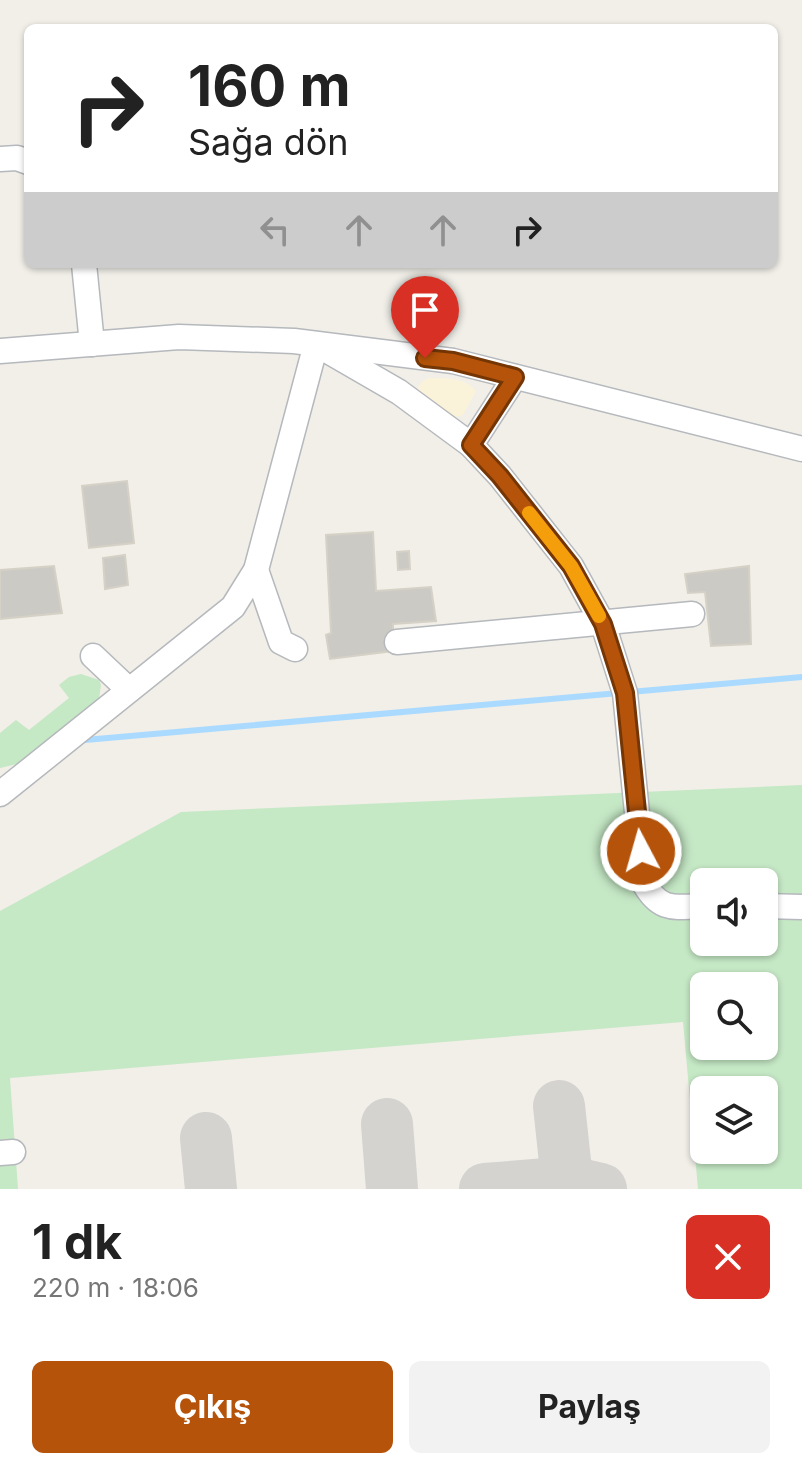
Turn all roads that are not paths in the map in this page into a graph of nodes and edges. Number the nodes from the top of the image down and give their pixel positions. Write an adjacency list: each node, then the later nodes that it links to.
1 (0, 159): 2 (lane)
2 (24, 161)
3 (84, 268): 4 (lane)
4 (92, 344): 5 (lane); 6 (lane)
5 (316, 344): 7 (lane); 8 (lane); 10 (lane)
6 (0, 351)
7 (515, 377): 8 (lane); 9 (lane)
8 (471, 445): 12 (lane)
9 (802, 449)
10 (256, 570): 14 (lane); 16 (lane)
11 (692, 614): 12 (lane)
12 (603, 624): 13 (lane); 18 (lane)
13 (397, 642)
14 (295, 649)
15 (93, 656): 16 (lane)
16 (129, 690): 17 (lane)
17 (0, 794)
18 (690, 906)
19 (778, 906): 20 (lane)
20 (802, 907)

